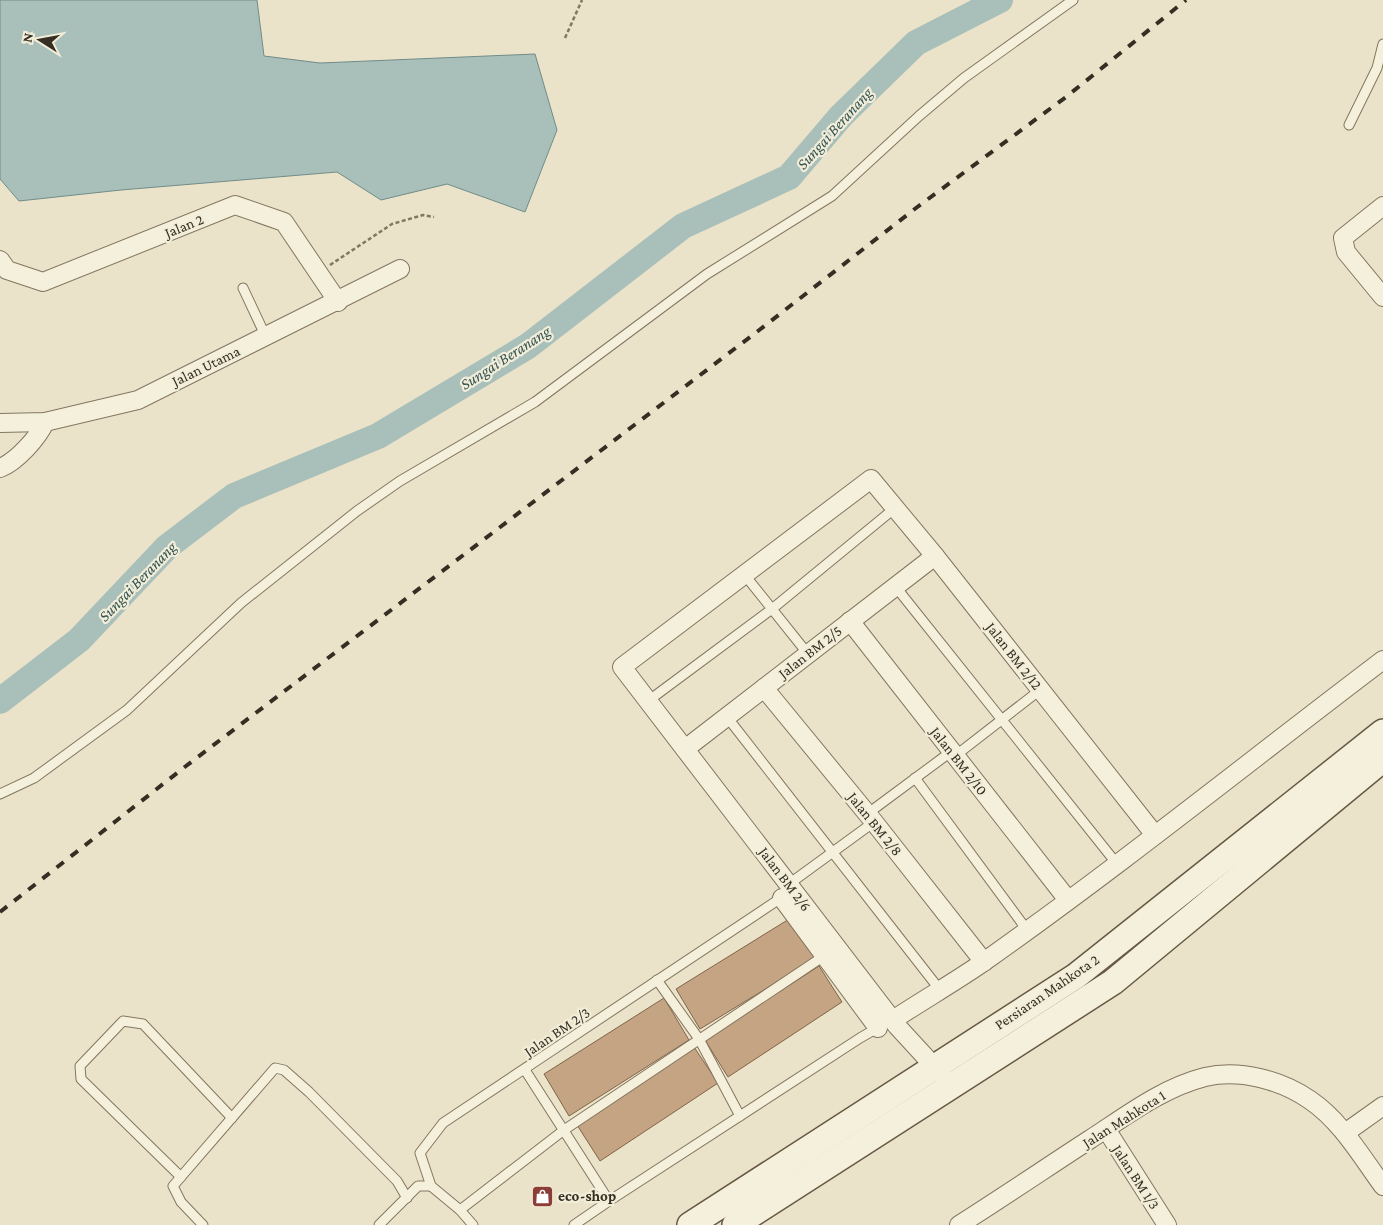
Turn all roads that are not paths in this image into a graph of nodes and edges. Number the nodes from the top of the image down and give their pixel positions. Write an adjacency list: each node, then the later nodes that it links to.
1 (1073, 0): 32 (lane)
2 (1383, 44): 3 (lane)
3 (1348, 125)
4 (1383, 206): 8 (street)
5 (0, 260): 9 (street, Jalan 2)
6 (400, 270): 9 (street, Jalan Utama)
7 (243, 288): 10 (lane)
8 (1383, 297)
9 (338, 302): 10 (street, Jalan Utama)
10 (266, 337): 11 (street, Jalan Utama)
11 (45, 422): 12 (street, Jalan Utama); 13 (street)
12 (0, 423)
13 (0, 468)
14 (895, 508): 15 (street, Jalan BM 2/12); 16 (street, Jalan BM 2/12); 18 (lane)
15 (935, 556): 17 (street, Jalan BM 2/5); 23 (street, Jalan BM 2/12)
16 (744, 574): 18 (lane); 24 (street, Jalan BM 2/6)
17 (895, 586): 19 (street, Jalan BM 2/5); 26 (lane)
18 (772, 609): 20 (lane); 24 (lane)
19 (850, 621): 20 (street, Jalan BM 2/5); 29 (street, Jalan BM 2/10)
20 (808, 654): 22 (street, Jalan BM 2/5)
21 (1383, 660): 34 (street)
22 (764, 688): 25 (street, Jalan BM 2/5); 33 (street, Jalan BM 2/8)
23 (1040, 690): 26 (lane, Jalan BM 2/3); 34 (street, Jalan BM 2/12)
24 (648, 701): 28 (street, Jalan BM 2/6)
25 (728, 717): 28 (street, Jalan BM 2/5); 35 (lane)
26 (1002, 720): 29 (lane, Jalan BM 2/3); 36 (lane)
27 (1383, 732): 46 (main road, Persiaran Mahkota 2)
28 (685, 749): 37 (street, Jalan BM 2/6)
29 (953, 754): 31 (lane, Jalan BM 2/3); 38 (street, Jalan BM 2/10)
30 (1383, 759): 48 (main road, Persiaran Mahkota 2)
31 (915, 778): 33 (lane, Jalan BM 2/3); 39 (lane)
32 (0, 794)
33 (871, 818): 35 (lane, Jalan BM 2/3); 41 (street, Jalan BM 2/8)
34 (1156, 835): 36 (street)
35 (833, 852): 37 (lane, Jalan BM 2/3); 43 (lane)
36 (1116, 864): 38 (street)
37 (788, 891): 40 (street); 42 (lane, Jalan BM 2/3); 44 (street, Jalan BM 2/6)
38 (1068, 900): 39 (street)
39 (1027, 930): 41 (street)
40 (824, 956): 44 (street); 45 (lane)
41 (984, 962): 43 (street)
42 (657, 980): 45 (lane); 47 (lane, Jalan BM 2/3)
43 (940, 990): 44 (street)
44 (885, 1024): 46 (street, Jalan BM 2/6); 50 (lane)
45 (699, 1039): 50 (lane); 53 (lane)
46 (935, 1066): 48 (street, Jalan BM 2/6); 65 (main road, Persiaran Mahkota 2)
47 (525, 1070): 53 (lane); 56 (lane, Jalan BM 2/3)
48 (951, 1087): 66 (main road, Persiaran Mahkota 2)
49 (1383, 1106): 54 (street)
50 (740, 1116): 59 (lane)
51 (232, 1118): 55 (lane); 55 (lane); 58 (lane)
52 (1106, 1129): 54 (street, Jalan Mahkota 1); 67 (street, Jalan Mahkota 1); 68 (street, Jalan BM 1/3)
53 (564, 1130): 59 (lane); 60 (lane)
54 (1345, 1133): 57 (street, Jalan Mahkota 1)
55 (181, 1177): 61 (lane)
56 (431, 1186): 58 (lane); 60 (lane)
57 (1383, 1186)
58 (407, 1198): 62 (lane)
59 (609, 1201): 64 (lane)
60 (460, 1210): 63 (lane)
61 (203, 1225)
62 (380, 1225)
63 (472, 1225)
64 (574, 1225)
65 (690, 1225)
66 (735, 1225)
67 (960, 1225)
68 (1167, 1225)

